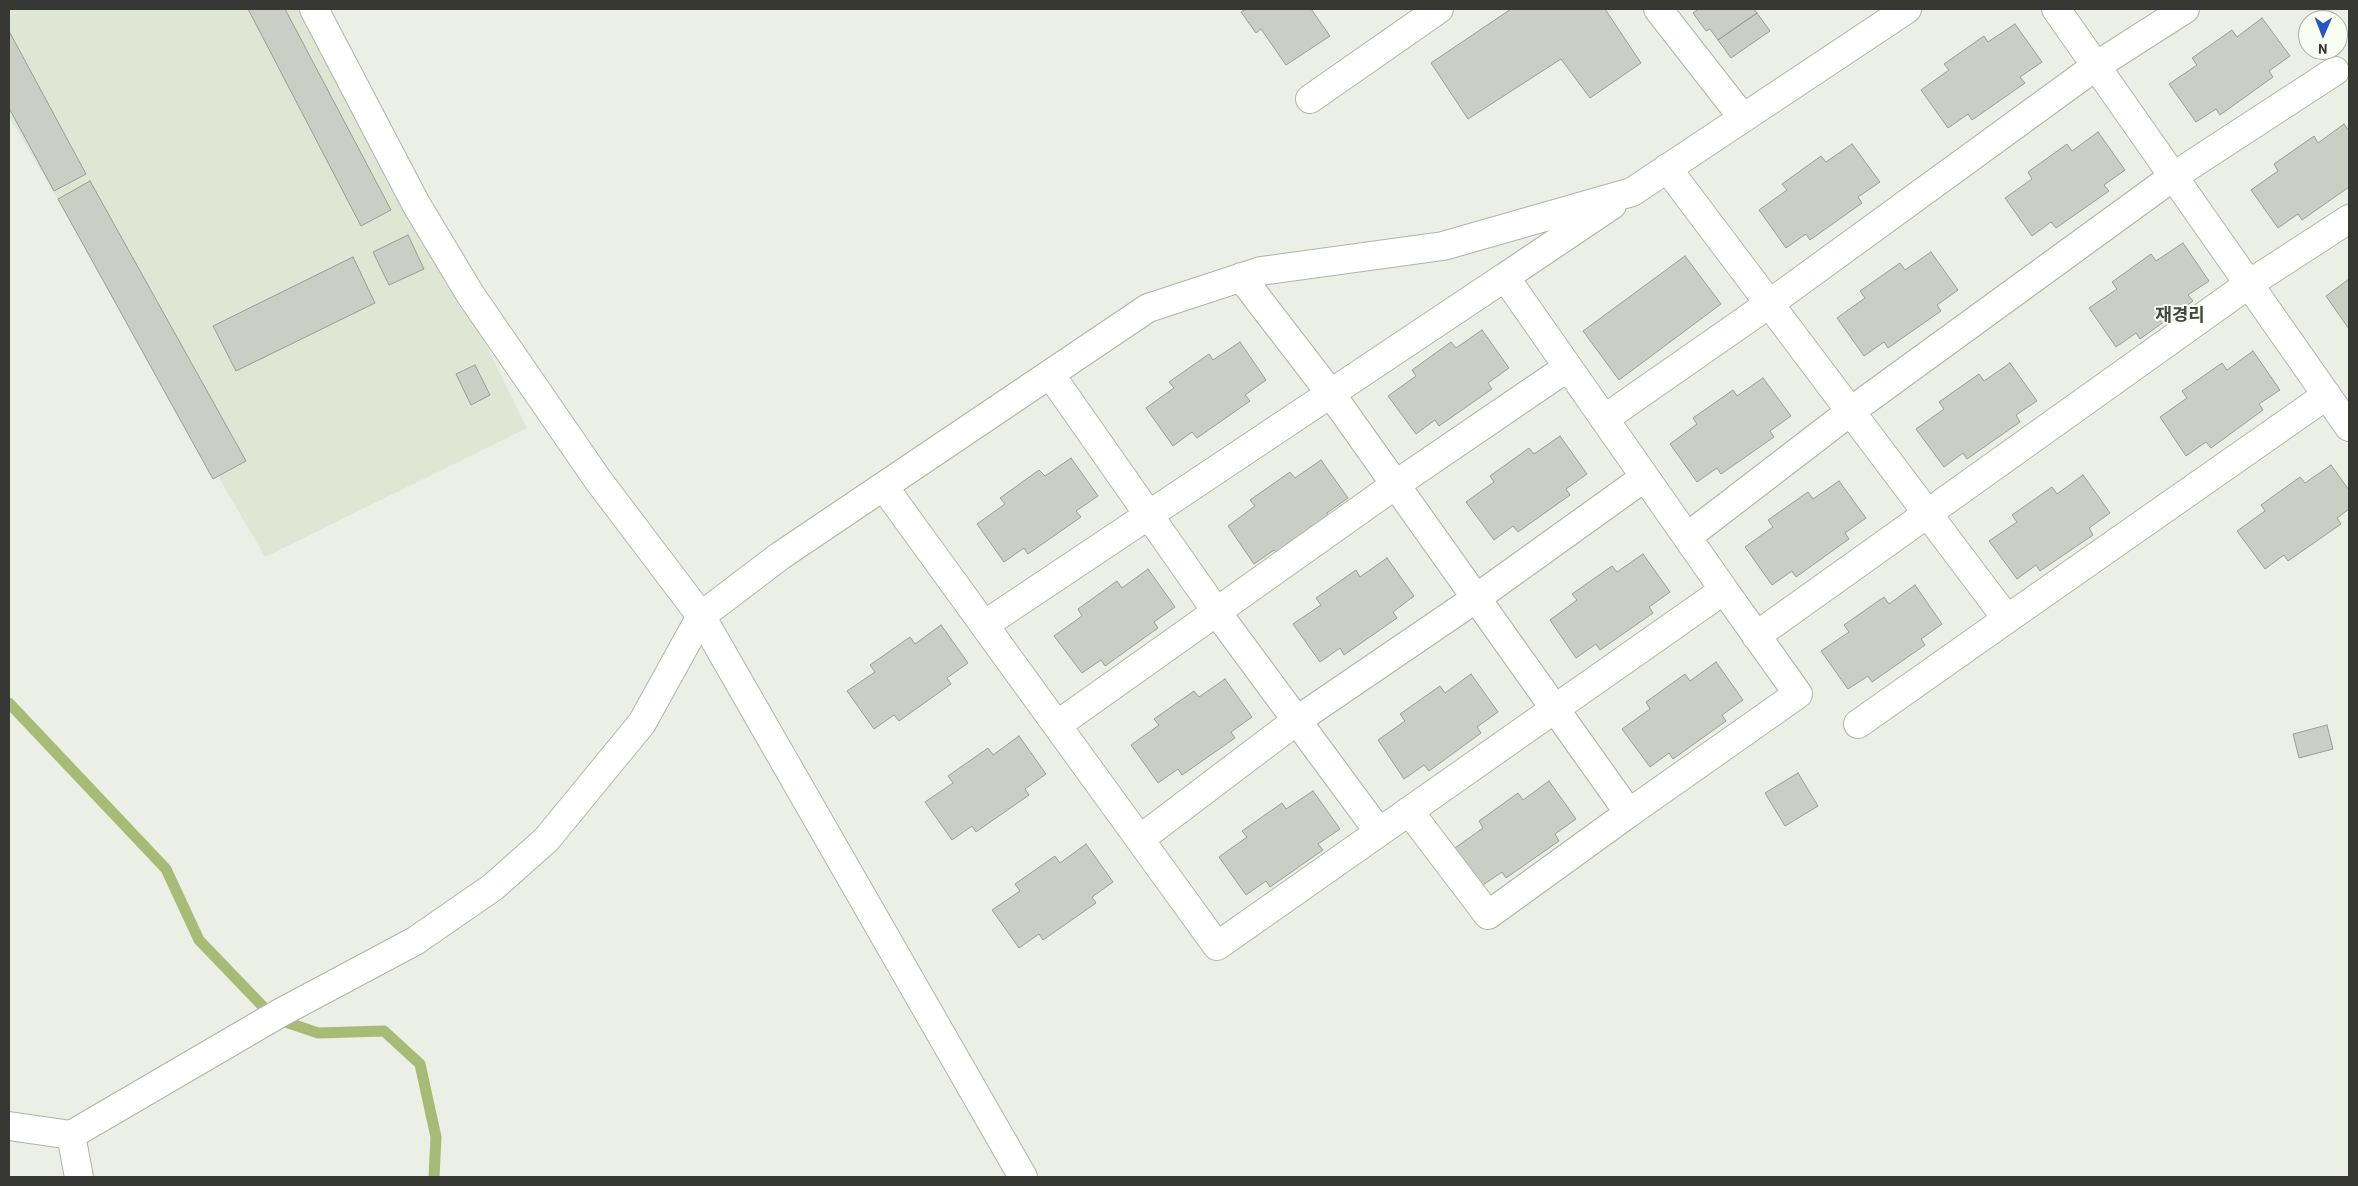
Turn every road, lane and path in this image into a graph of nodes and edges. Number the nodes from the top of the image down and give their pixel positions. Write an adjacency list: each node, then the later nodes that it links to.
1 (314, 9): 35 (street)
2 (1439, 9): 9 (street)
3 (1658, 9): 10 (street)
4 (1907, 9): 10 (street)
5 (2056, 9): 7 (street)
6 (2185, 9): 7 (street)
7 (2096, 66): 12 (street); 18 (street)
8 (2335, 71): 12 (street)
9 (1310, 99)
10 (1743, 118): 11 (street)
11 (1668, 168): 13 (street); 18 (street)
12 (2174, 176): 17 (street); 23 (street)
13 (1632, 192): 15 (street); 16 (street)
14 (2349, 219): 17 (street)
15 (1241, 277): 20 (street); 21 (street)
16 (1505, 277): 19 (street); 21 (street)
17 (2249, 284): 22 (street); 29 (street)
18 (1769, 304): 23 (street); 24 (street)
19 (1568, 367): 24 (street); 27 (street)
20 (1050, 374): 28 (street); 30 (street)
21 (1330, 394): 27 (street); 30 (street)
22 (2327, 395): 25 (street); 36 (street)
23 (1851, 411): 29 (street); 31 (street)
24 (1604, 419): 26 (street)
25 (2349, 427)
26 (1645, 477): 31 (street); 33 (street)
27 (1395, 485): 33 (street); 34 (street)
28 (884, 487): 35 (street); 37 (street)
29 (1929, 514): 36 (street); 38 (street)
30 (1150, 515): 34 (street); 37 (street)
31 (1687, 536): 32 (street)
32 (1724, 590): 38 (street); 39 (street)
33 (1475, 599): 39 (street); 40 (street)
34 (1216, 612): 40 (street); 42 (street)
35 (701, 616): 48 (street); 50 (street)
36 (2008, 619): 41 (street)
37 (984, 625): 42 (street)
38 (1756, 636): 44 (street)
39 (1553, 710): 43 (street); 44 (street)
40 (1296, 721): 45 (street); 46 (street)
41 (1858, 724)
42 (1057, 725): 46 (street)
43 (1409, 811): 44 (street); 45 (street)
44 (1629, 813)
45 (1379, 832): 46 (street)
46 (1140, 839)
47 (9, 1126): 48 (street)
48 (71, 1135): 49 (street)
49 (79, 1177)
50 (1023, 1177)

